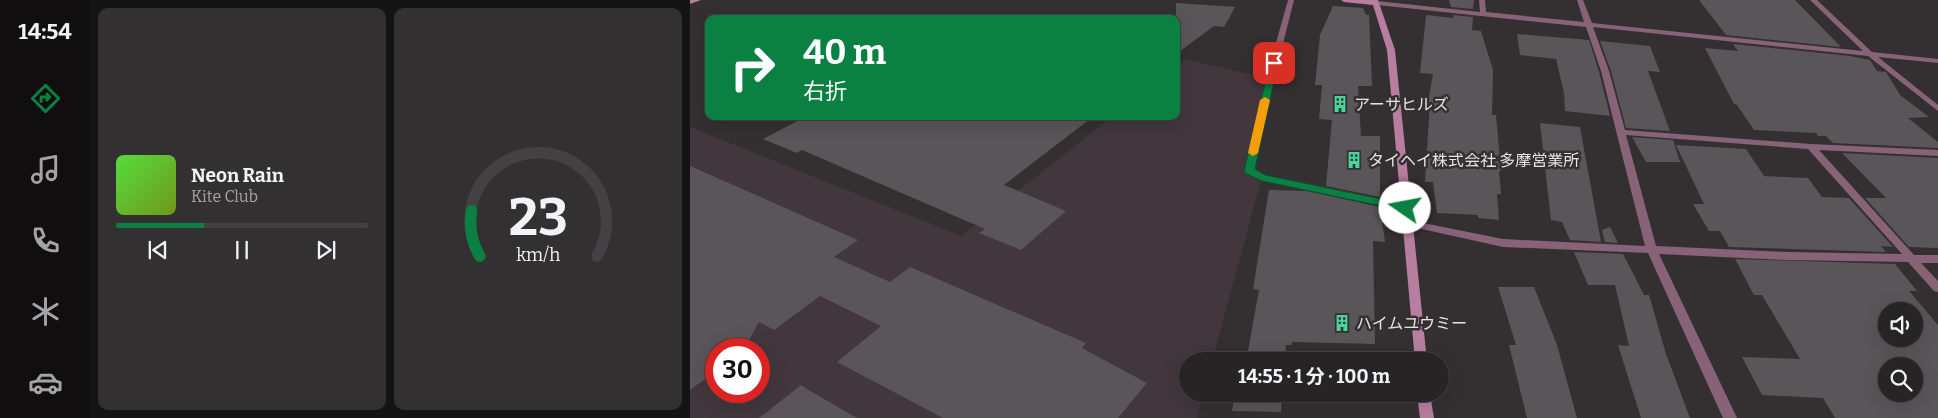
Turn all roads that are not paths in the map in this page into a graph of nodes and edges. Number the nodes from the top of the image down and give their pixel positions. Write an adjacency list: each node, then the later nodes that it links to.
1 (698, 0): 7 (street)
2 (1290, 0): 17 (street)
3 (1344, 0): 8 (street)
4 (1482, 0): 9 (street)
5 (1580, 0): 10 (street)
6 (1814, 0): 11 (street)
7 (690, 2)
8 (1376, 2): 9 (street); 17 (street)
9 (1483, 13): 10 (street)
10 (1590, 24): 11 (street); 14 (street)
11 (1871, 55): 12 (street); 13 (street)
12 (1938, 61)
13 (1938, 109)
14 (1622, 132): 15 (street); 19 (street)
15 (1811, 147): 16 (street); 20 (street)
16 (1938, 153)
17 (1405, 208): 18 (street)
18 (1408, 223): 19 (street); 23 (street)
19 (1652, 251): 20 (street); 26 (street)
20 (1910, 257): 21 (street); 22 (street)
21 (1938, 259)
22 (1938, 288)
23 (1420, 352)
24 (1425, 402): 25 (street)
25 (1427, 418)
26 (1730, 418)

